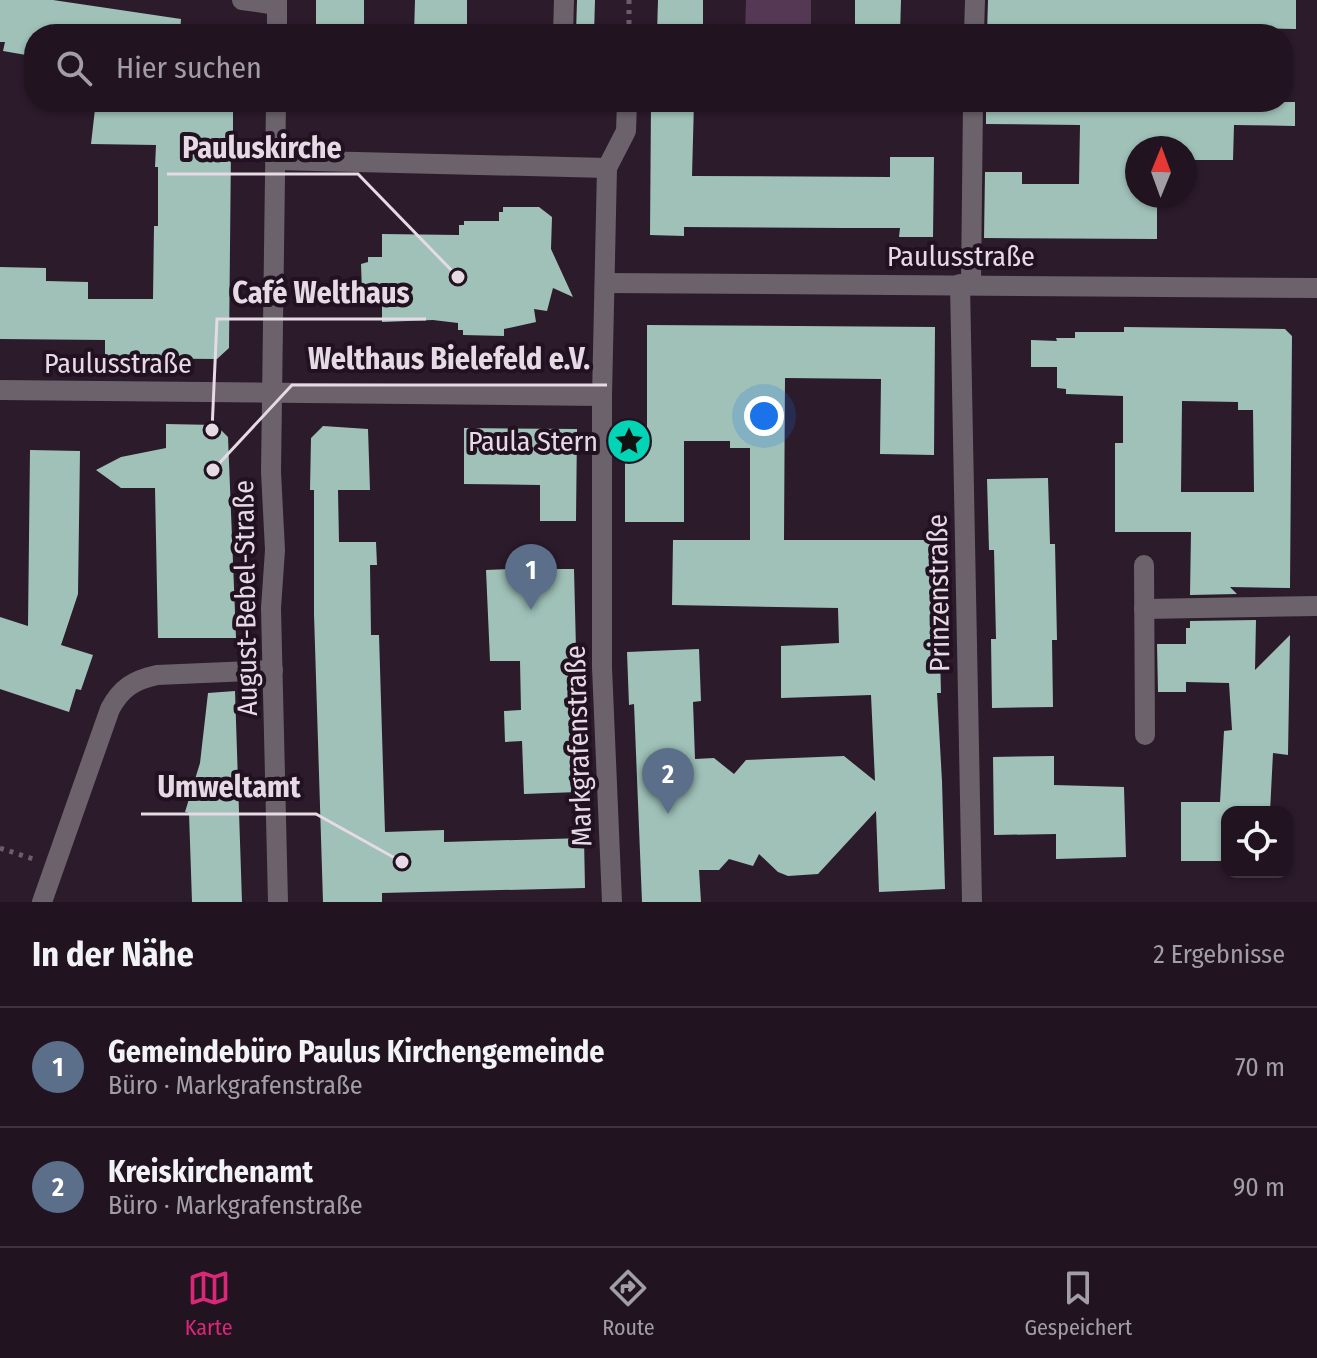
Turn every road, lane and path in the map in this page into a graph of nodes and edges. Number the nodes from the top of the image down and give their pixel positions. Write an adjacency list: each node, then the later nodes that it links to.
1 (242, 0): 5 (street)
2 (564, 0): 7 (street)
3 (629, 0): 8 (path)
4 (975, 0): 9 (street)
5 (277, 2): 6 (street)
6 (277, 24)
7 (563, 24)
8 (629, 24)
9 (974, 24)
10 (276, 112): 13 (street, August-Bebel-Straße)
11 (627, 112): 14 (street)
12 (973, 112): 16 (street, Prinzenstraße)
13 (275, 160): 14 (street); 19 (street, August-Bebel-Straße)
14 (607, 168): 15 (street)
15 (605, 283): 16 (street, Paulusstraße); 20 (street)
16 (965, 284): 17 (street, Paulusstraße); 31 (street, Prinzenstraße)
17 (1317, 288)
18 (0, 390): 19 (street, Paulusstraße)
19 (272, 391): 20 (street, Paulusstraße); 24 (street, August-Bebel-Straße)
20 (602, 396): 30 (street, Markgrafenstraße)
21 (1144, 565): 23 (street)
22 (1317, 606): 23 (street)
23 (1144, 609): 25 (street)
24 (273, 670): 27 (street); 29 (street, August-Bebel-Straße)
25 (1145, 735)
26 (0, 848): 27 (path)
27 (53, 873): 28 (street)
28 (42, 902)
29 (278, 902)
30 (612, 902)
31 (972, 902)

